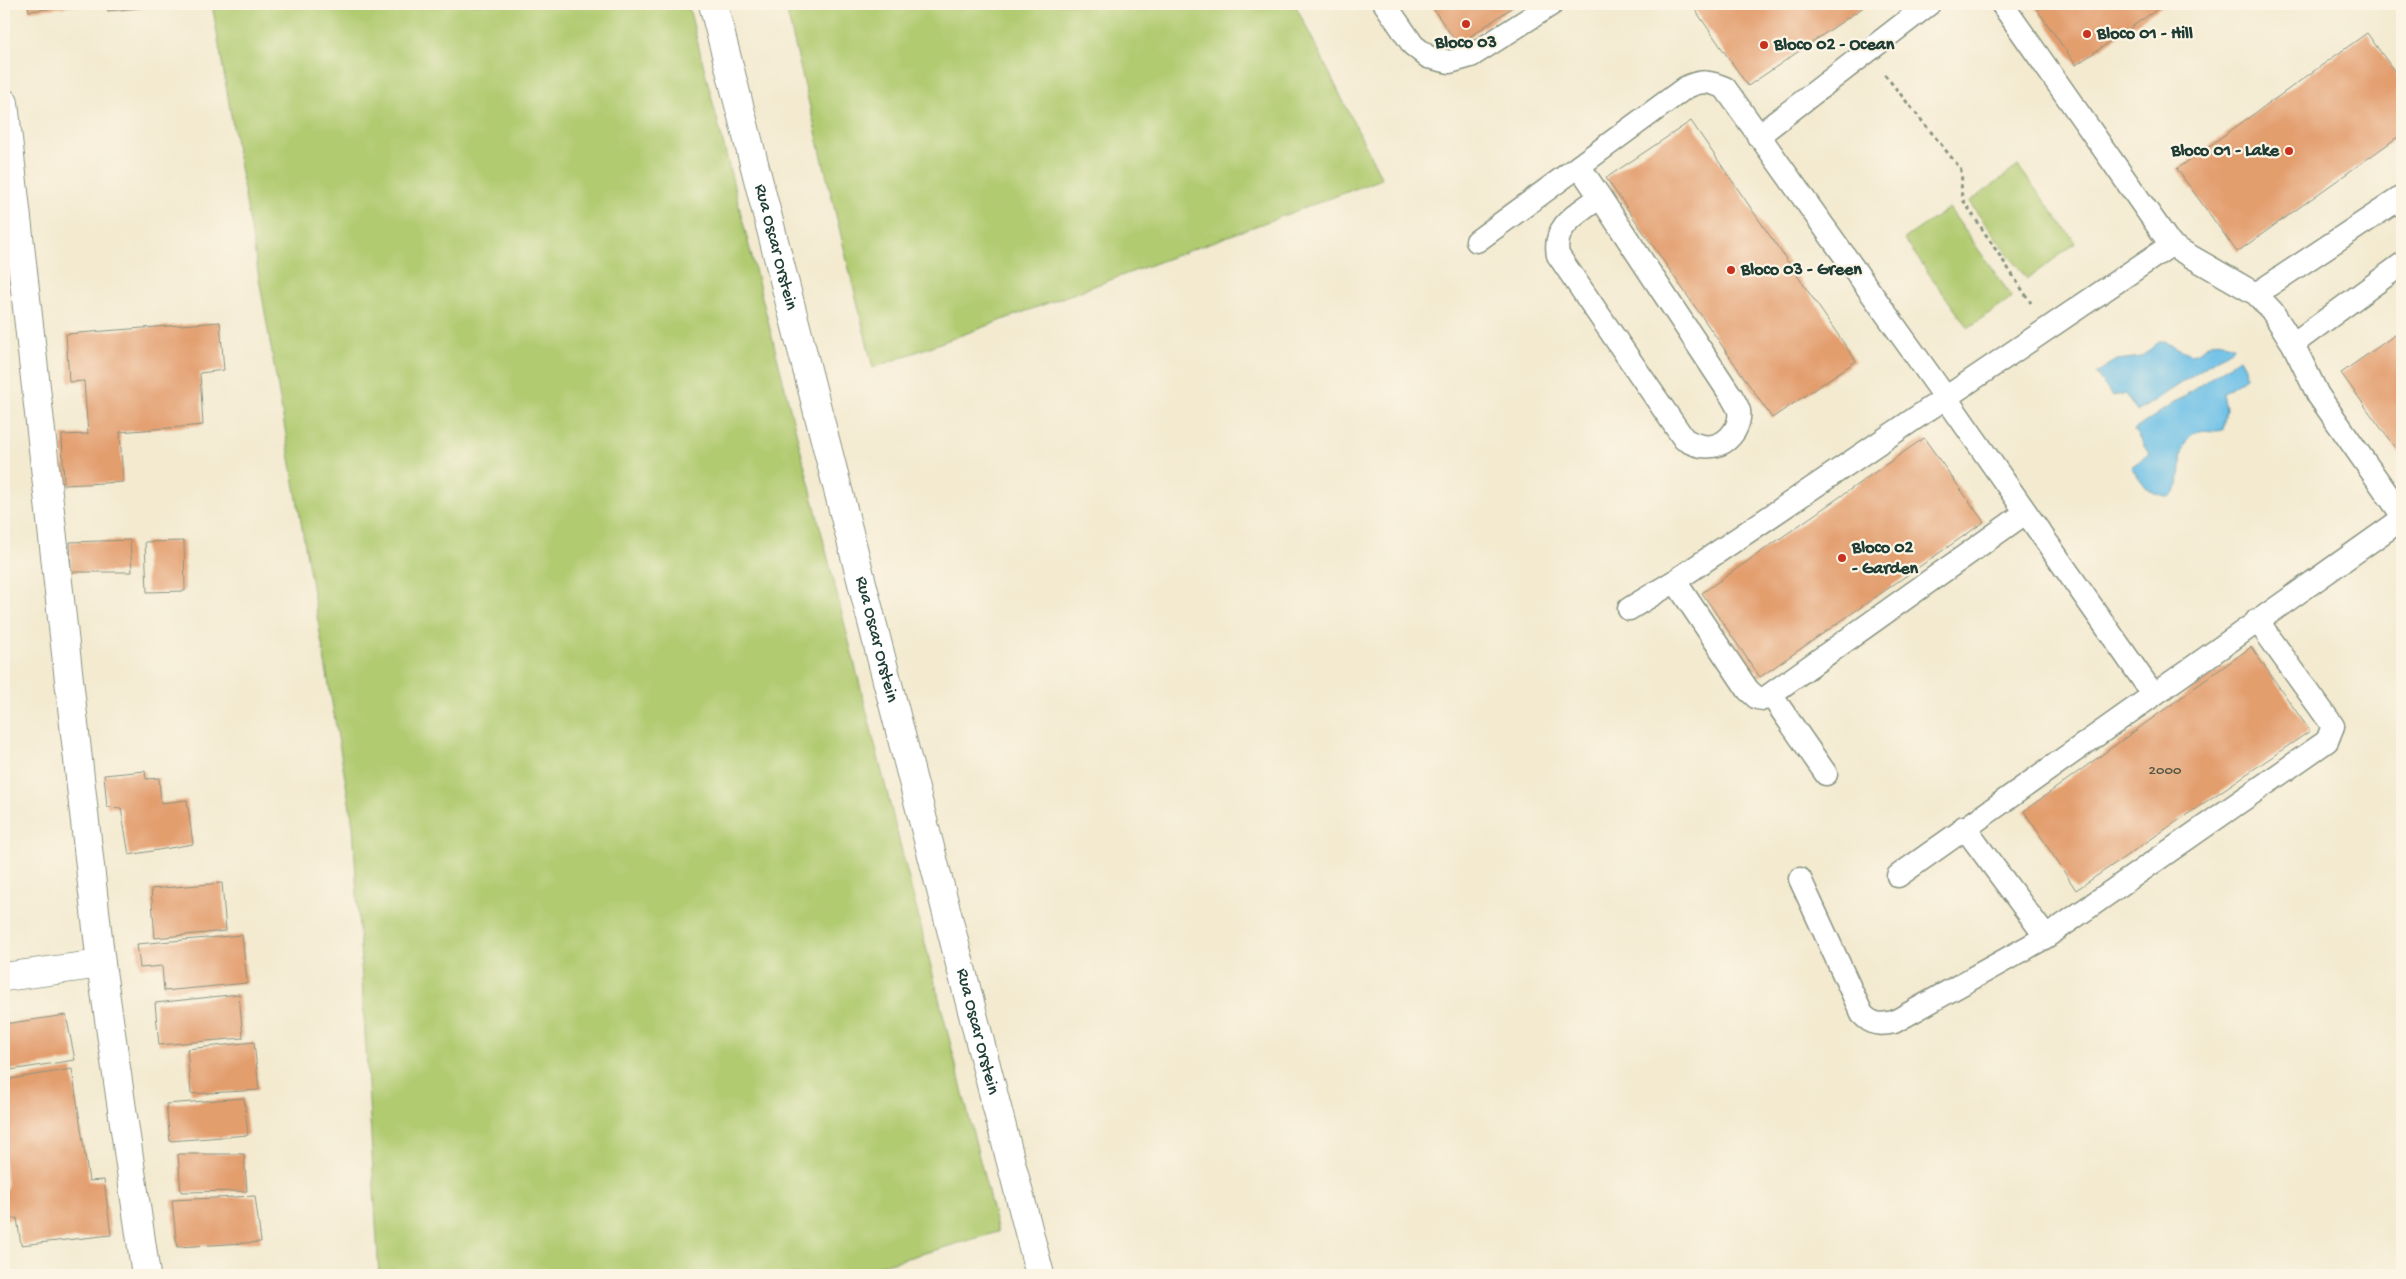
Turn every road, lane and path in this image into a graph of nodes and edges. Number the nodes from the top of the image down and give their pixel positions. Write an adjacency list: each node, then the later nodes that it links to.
1 (713, 4): 35 (street, Rua Oscar Orstein)
2 (1385, 4): 3 (lane)
3 (1552, 4)
4 (1929, 4): 6 (lane)
5 (2002, 4): 13 (lane)
6 (1866, 51): 8 (lane); 16 (path)
7 (4, 103): 32 (street)
8 (1758, 136): 9 (lane); 18 (lane)
9 (1579, 166): 10 (lane); 12 (lane)
10 (1600, 197): 10 (lane)
11 (2402, 198): 15 (lane)
12 (1477, 241)
13 (2171, 244): 15 (lane); 16 (lane)
14 (2402, 264): 17 (lane)
15 (2256, 294): 17 (lane)
16 (2047, 327): 18 (lane)
17 (2293, 344): 20 (lane)
18 (1946, 398): 19 (lane); 22 (lane)
19 (2025, 514): 25 (lane); 26 (lane)
20 (2402, 515)
21 (2402, 519): 24 (lane)
22 (1675, 581): 23 (lane); 26 (lane)
23 (1629, 609)
24 (2257, 620): 25 (lane); 31 (lane)
25 (2153, 694): 28 (lane)
26 (1772, 695): 27 (lane)
27 (1826, 774)
28 (1964, 828): 29 (lane); 31 (lane)
29 (1898, 876)
30 (1800, 880): 31 (lane)
31 (2046, 936)
32 (101, 964): 33 (street); 34 (street)
33 (4, 977)
34 (146, 1275)
35 (1040, 1275)

